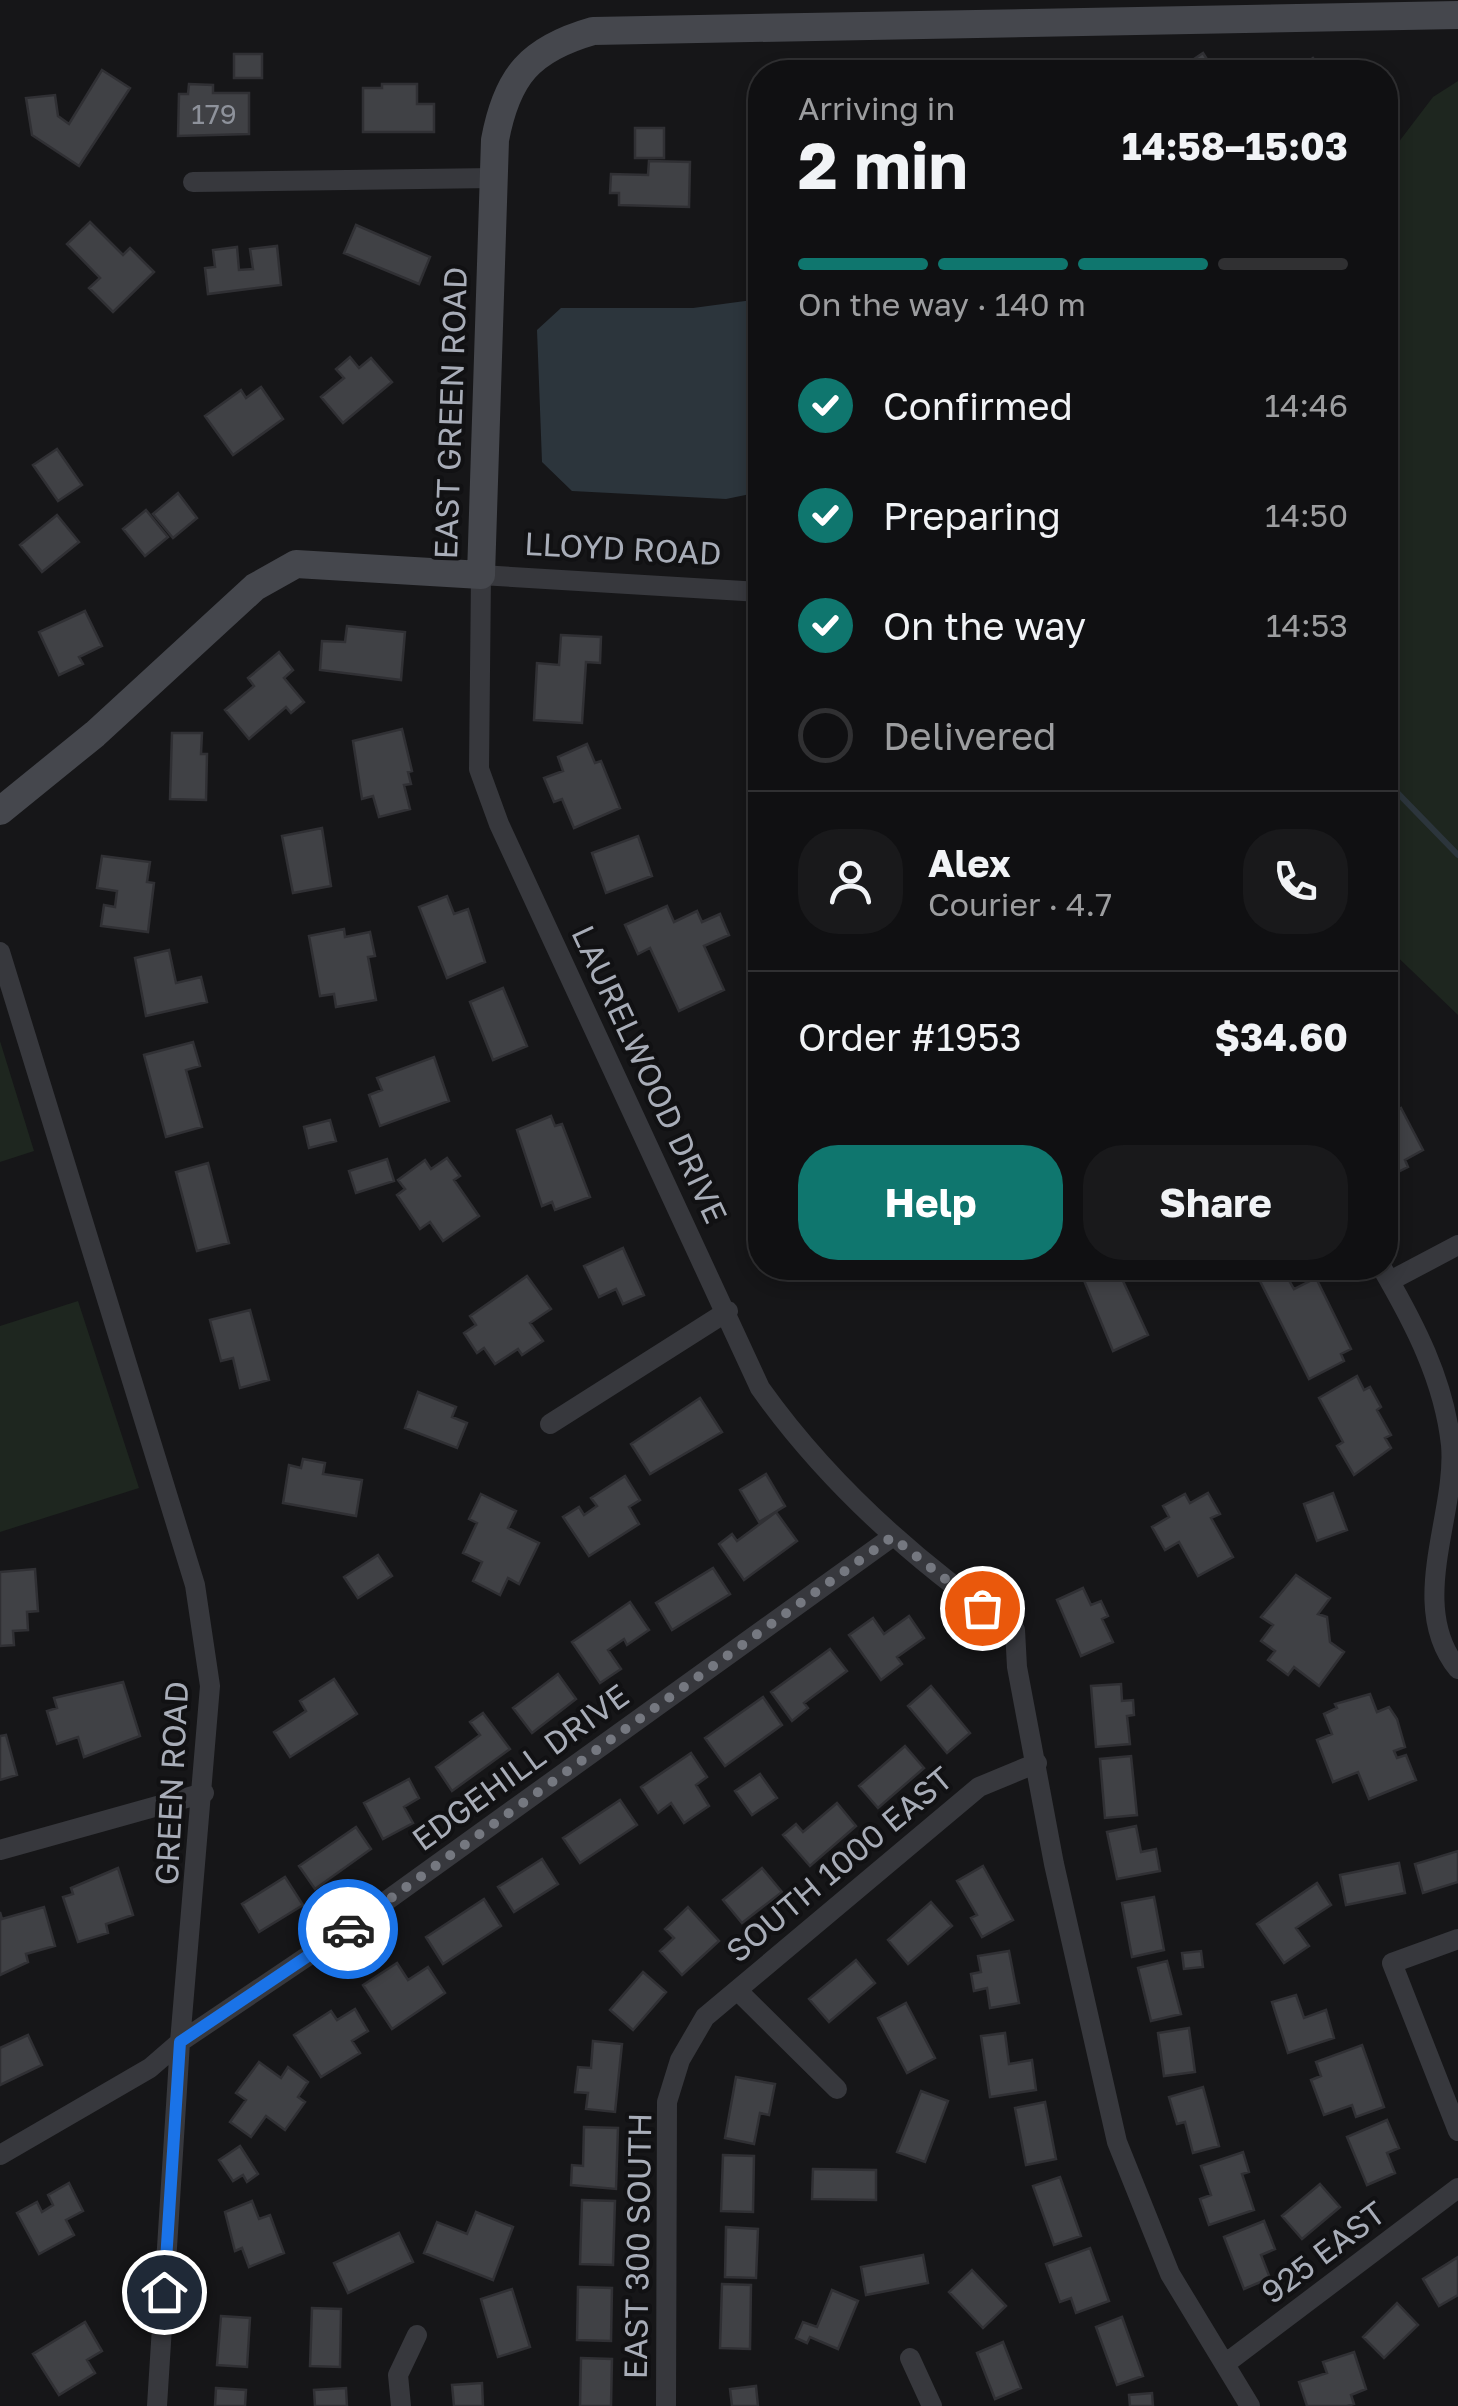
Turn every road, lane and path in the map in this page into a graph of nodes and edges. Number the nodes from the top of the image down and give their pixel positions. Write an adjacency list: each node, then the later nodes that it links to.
1 (1458, 14): 2 (street, EAST GREEN ROAD)
2 (494, 178): 3 (street); 4 (street, EAST GREEN ROAD)
3 (193, 182)
4 (481, 575): 5 (street, LLOYD ROAD); 6 (street, EAST GREEN ROAD); 11 (street, LAURELWOOD DRIVE)
5 (748, 591)
6 (0, 811)
7 (0, 952): 16 (street, GREEN ROAD)
8 (1458, 1245): 9 (street)
9 (1398, 1269)
10 (1389, 1280): 14 (street)
11 (728, 1311): 12 (street); 13 (street, LAURELWOOD DRIVE)
12 (550, 1424)
13 (892, 1537): 15 (street, LAURELWOOD DRIVE); 20 (street, EDGEHILL DRIVE)
14 (1458, 1668)
15 (1036, 1762): 19 (street, SOUTH 1000 EAST); 27 (street, LAURELWOOD DRIVE)
16 (204, 1793): 17 (street); 20 (street, GREEN ROAD)
17 (0, 1850)
18 (1458, 1939): 22 (street)
19 (736, 1990): 21 (street); 30 (street, EAST 300 SOUTH)
20 (180, 2042): 23 (street, EDGEHILL DRIVE); 28 (street, GREEN ROAD)
21 (837, 2089)
22 (1458, 2131)
23 (0, 2155)
24 (1458, 2188): 27 (street, 925 EAST)
25 (417, 2334): 29 (street)
26 (910, 2358): 31 (street)
27 (1224, 2364): 32 (street, LAURELWOOD DRIVE)
28 (156, 2406)
29 (401, 2406)
30 (666, 2406)
31 (932, 2406)
32 (1250, 2406)

